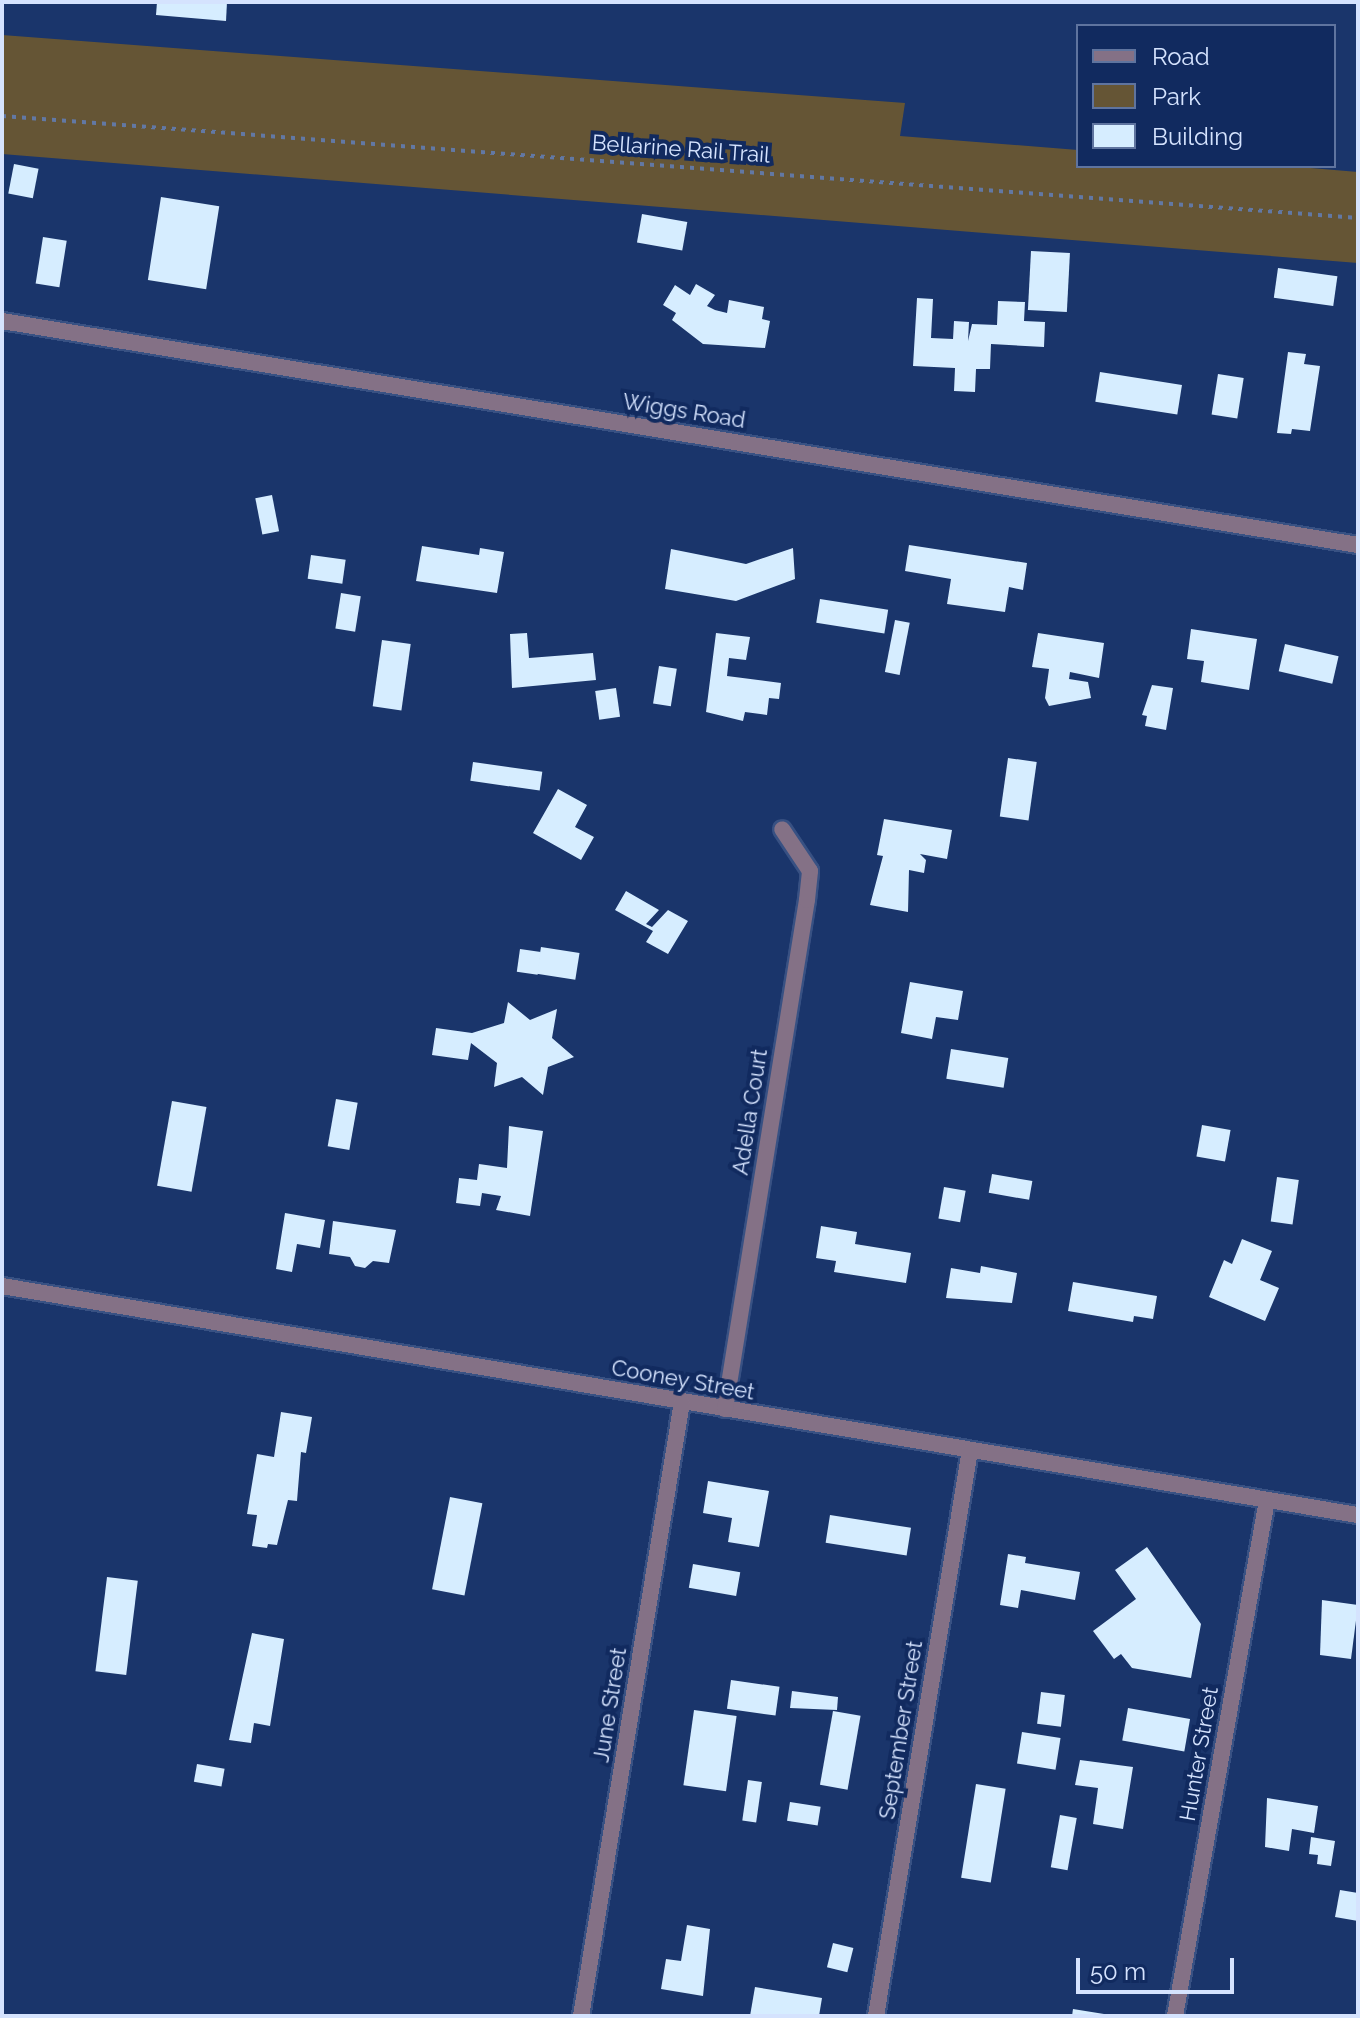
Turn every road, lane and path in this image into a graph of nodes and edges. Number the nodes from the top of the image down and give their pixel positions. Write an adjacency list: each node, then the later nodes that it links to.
1 (2, 116): 2 (path, Bellarine Rail Trail)
2 (1358, 218)
3 (2, 321): 4 (street, Wiggs Road)
4 (1358, 545)
5 (782, 829): 8 (street, Adella Court)
6 (2, 1286): 7 (street, Cooney Street)
7 (682, 1402): 8 (street, Cooney Street); 12 (street, June Street)
8 (725, 1409): 9 (street, Cooney Street)
9 (970, 1450): 10 (street, Cooney Street); 13 (street, September Street)
10 (1267, 1500): 11 (street, Cooney Street); 14 (street, Hunter Street)
11 (1358, 1515)
12 (581, 2016)
13 (876, 2016)
14 (1175, 2016)

